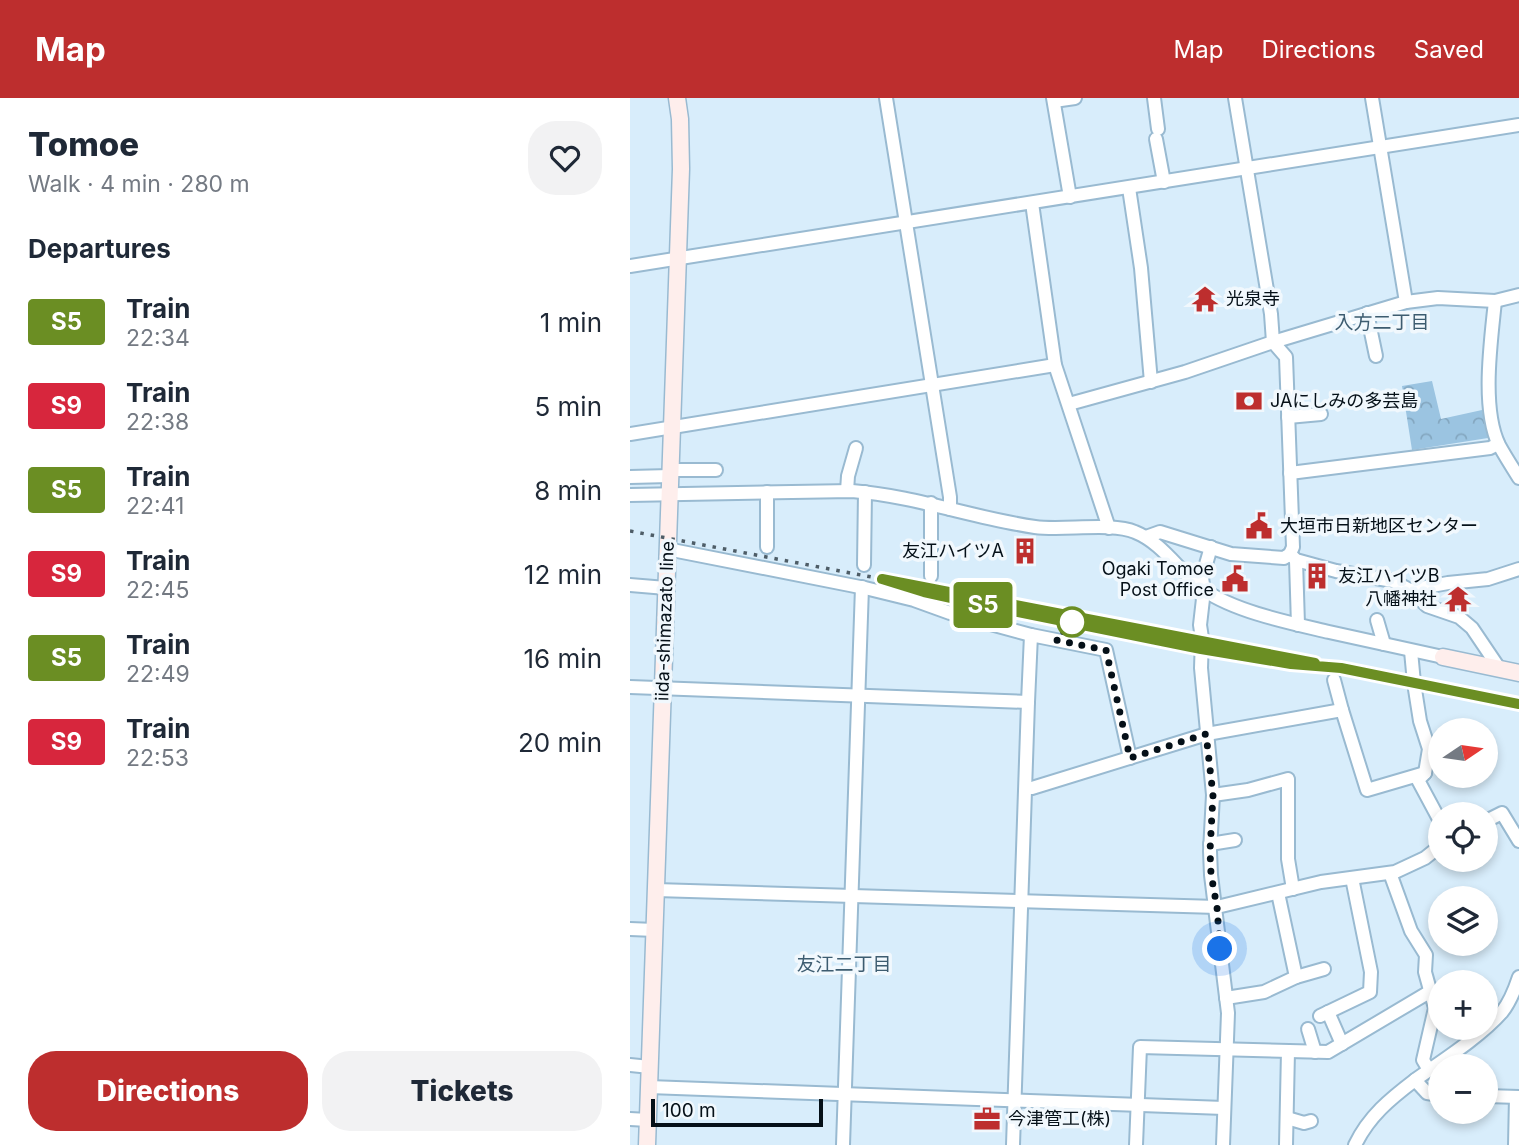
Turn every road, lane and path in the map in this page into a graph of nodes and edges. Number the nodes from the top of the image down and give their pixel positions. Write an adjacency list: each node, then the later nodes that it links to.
1 (677, 98): 16 (main road, iida-shimazato line)
2 (886, 98): 15 (street)
3 (1074, 98): 7 (street)
4 (1154, 98): 11 (street)
5 (1235, 98): 10 (street)
6 (1372, 98): 9 (street)
7 (1054, 100): 13 (street)
8 (1519, 125): 9 (street)
9 (1381, 148): 10 (street); 20 (street)
10 (1247, 169): 11 (street); 22 (street)
11 (1164, 182): 12 (street)
12 (1129, 188): 13 (street); 25 (street)
13 (1070, 197): 14 (street)
14 (1032, 203): 15 (street); 24 (street)
15 (907, 222): 16 (street); 26 (street)
16 (677, 260): 17 (street); 30 (main road, iida-shimazato line)
17 (630, 266)
18 (1519, 295): 19 (street)
19 (1495, 301): 20 (street); 32 (street)
20 (1406, 302): 21 (street)
21 (1367, 313): 22 (street); 23 (street)
22 (1273, 342): 25 (street); 29 (street)
23 (1376, 356)
24 (1055, 365): 26 (street); 27 (street)
25 (1151, 382): 27 (street)
26 (932, 384): 30 (street); 45 (street)
27 (1069, 404): 46 (street)
28 (1321, 414): 29 (street)
29 (1288, 417): 35 (street)
30 (671, 427): 31 (street); 36 (main road, iida-shimazato line)
31 (630, 434)
32 (1498, 444): 35 (street); 38 (street)
33 (856, 448): 39 (street)
34 (716, 471): 36 (street)
35 (1290, 472): 51 (street)
36 (670, 473): 37 (street); 42 (main road, iida-shimazato line)
37 (630, 477)
38 (1519, 478)
39 (847, 491): 40 (street); 41 (street)
40 (767, 492): 42 (street); 48 (street)
41 (865, 492): 44 (street); 52 (street)
42 (669, 494): 43 (street); 50 (main road, iida-shimazato line)
43 (630, 495)
44 (931, 503): 45 (street); 54 (street)
45 (950, 509): 46 (street)
46 (1109, 528): 47 (street)
47 (1146, 537): 49 (street); 58 (street)
48 (767, 547)
49 (1211, 547): 51 (street); 58 (street)
50 (667, 549): 56 (street); 57 (main road, iida-shimazato line)
51 (1293, 557): 59 (street); 61 (street)
52 (864, 565)
53 (1519, 569): 59 (street)
54 (931, 576)
55 (630, 585): 57 (street)
56 (862, 587): 62 (street); 71 (street)
57 (666, 588): 70 (main road, iida-shimazato line)
58 (1204, 590): 61 (street); 74 (street)
59 (1410, 590): 66 (street)
60 (1377, 620): 63 (street)
61 (1298, 625): 63 (street)
62 (1031, 635): 72 (street); 75 (street)
63 (1384, 644): 64 (street)
64 (1411, 651): 65 (street); 76 (street)
65 (1443, 657): 66 (main road)
66 (1499, 668): 67 (main road)
67 (1519, 673)
68 (1334, 680): 73 (street)
69 (630, 687): 70 (street)
70 (663, 688): 71 (street); 88 (main road, iida-shimazato line)
71 (858, 695): 72 (street); 90 (street)
72 (1028, 702): 77 (street)
73 (1342, 710): 74 (street); 76 (street)
74 (1206, 734): 75 (street); 78 (street)
75 (1130, 758): 77 (street)
76 (1425, 773): 79 (street)
77 (1026, 788): 91 (street)
78 (1213, 795): 83 (street); 87 (street)
79 (1430, 802)
80 (1498, 815): 82 (street)
81 (1235, 840): 83 (street)
82 (1519, 841)
83 (1210, 844): 92 (street)
84 (1428, 856): 85 (street)
85 (1390, 873): 86 (street); 98 (street)
86 (1352, 878): 87 (street); 103 (street)
87 (1293, 889): 89 (street)
88 (656, 890): 90 (street); 94 (main road, iida-shimazato line)
89 (1278, 892): 92 (street); 96 (street)
90 (851, 896): 91 (street); 115 (street)
91 (1022, 901): 92 (street); 118 (street)
92 (1217, 907): 100 (street)
93 (630, 929): 94 (street)
94 (655, 930): 109 (main road, iida-shimazato line)
95 (1324, 969): 96 (street)
96 (1296, 977): 100 (street)
97 (1519, 977): 107 (street)
98 (1428, 982)
99 (1428, 993): 103 (street)
100 (1226, 998): 104 (street)
101 (1308, 1029): 106 (street)
102 (1428, 1040): 110 (street)
103 (1342, 1044): 106 (street)
104 (1227, 1050): 105 (street); 119 (street); 120 (street)
105 (1288, 1051): 106 (street); 121 (street)
106 (1315, 1052)
107 (1450, 1054)
108 (630, 1065): 109 (street)
109 (650, 1067): 113 (main road, iida-shimazato line)
110 (1428, 1068)
111 (1428, 1071): 112 (street)
112 (1415, 1080): 114 (street); 131 (street)
113 (649, 1087): 115 (street); 123 (main road, iida-shimazato line)
114 (1428, 1093)
115 (845, 1095): 118 (street); 126 (street)
116 (1498, 1096): 117 (street)
117 (1518, 1097): 132 (street)
118 (1015, 1102): 119 (street); 127 (street)
119 (1138, 1106): 120 (street); 128 (street)
120 (1224, 1108): 129 (street)
121 (1287, 1118): 124 (street); 130 (street)
122 (630, 1119): 123 (street)
123 (648, 1120): 125 (main road, iida-shimazato line)
124 (1311, 1122)
125 (647, 1145)
126 (843, 1145)
127 (1013, 1145)
128 (1136, 1145)
129 (1223, 1145)
130 (1286, 1145)
131 (1355, 1145)
132 (1515, 1145)

